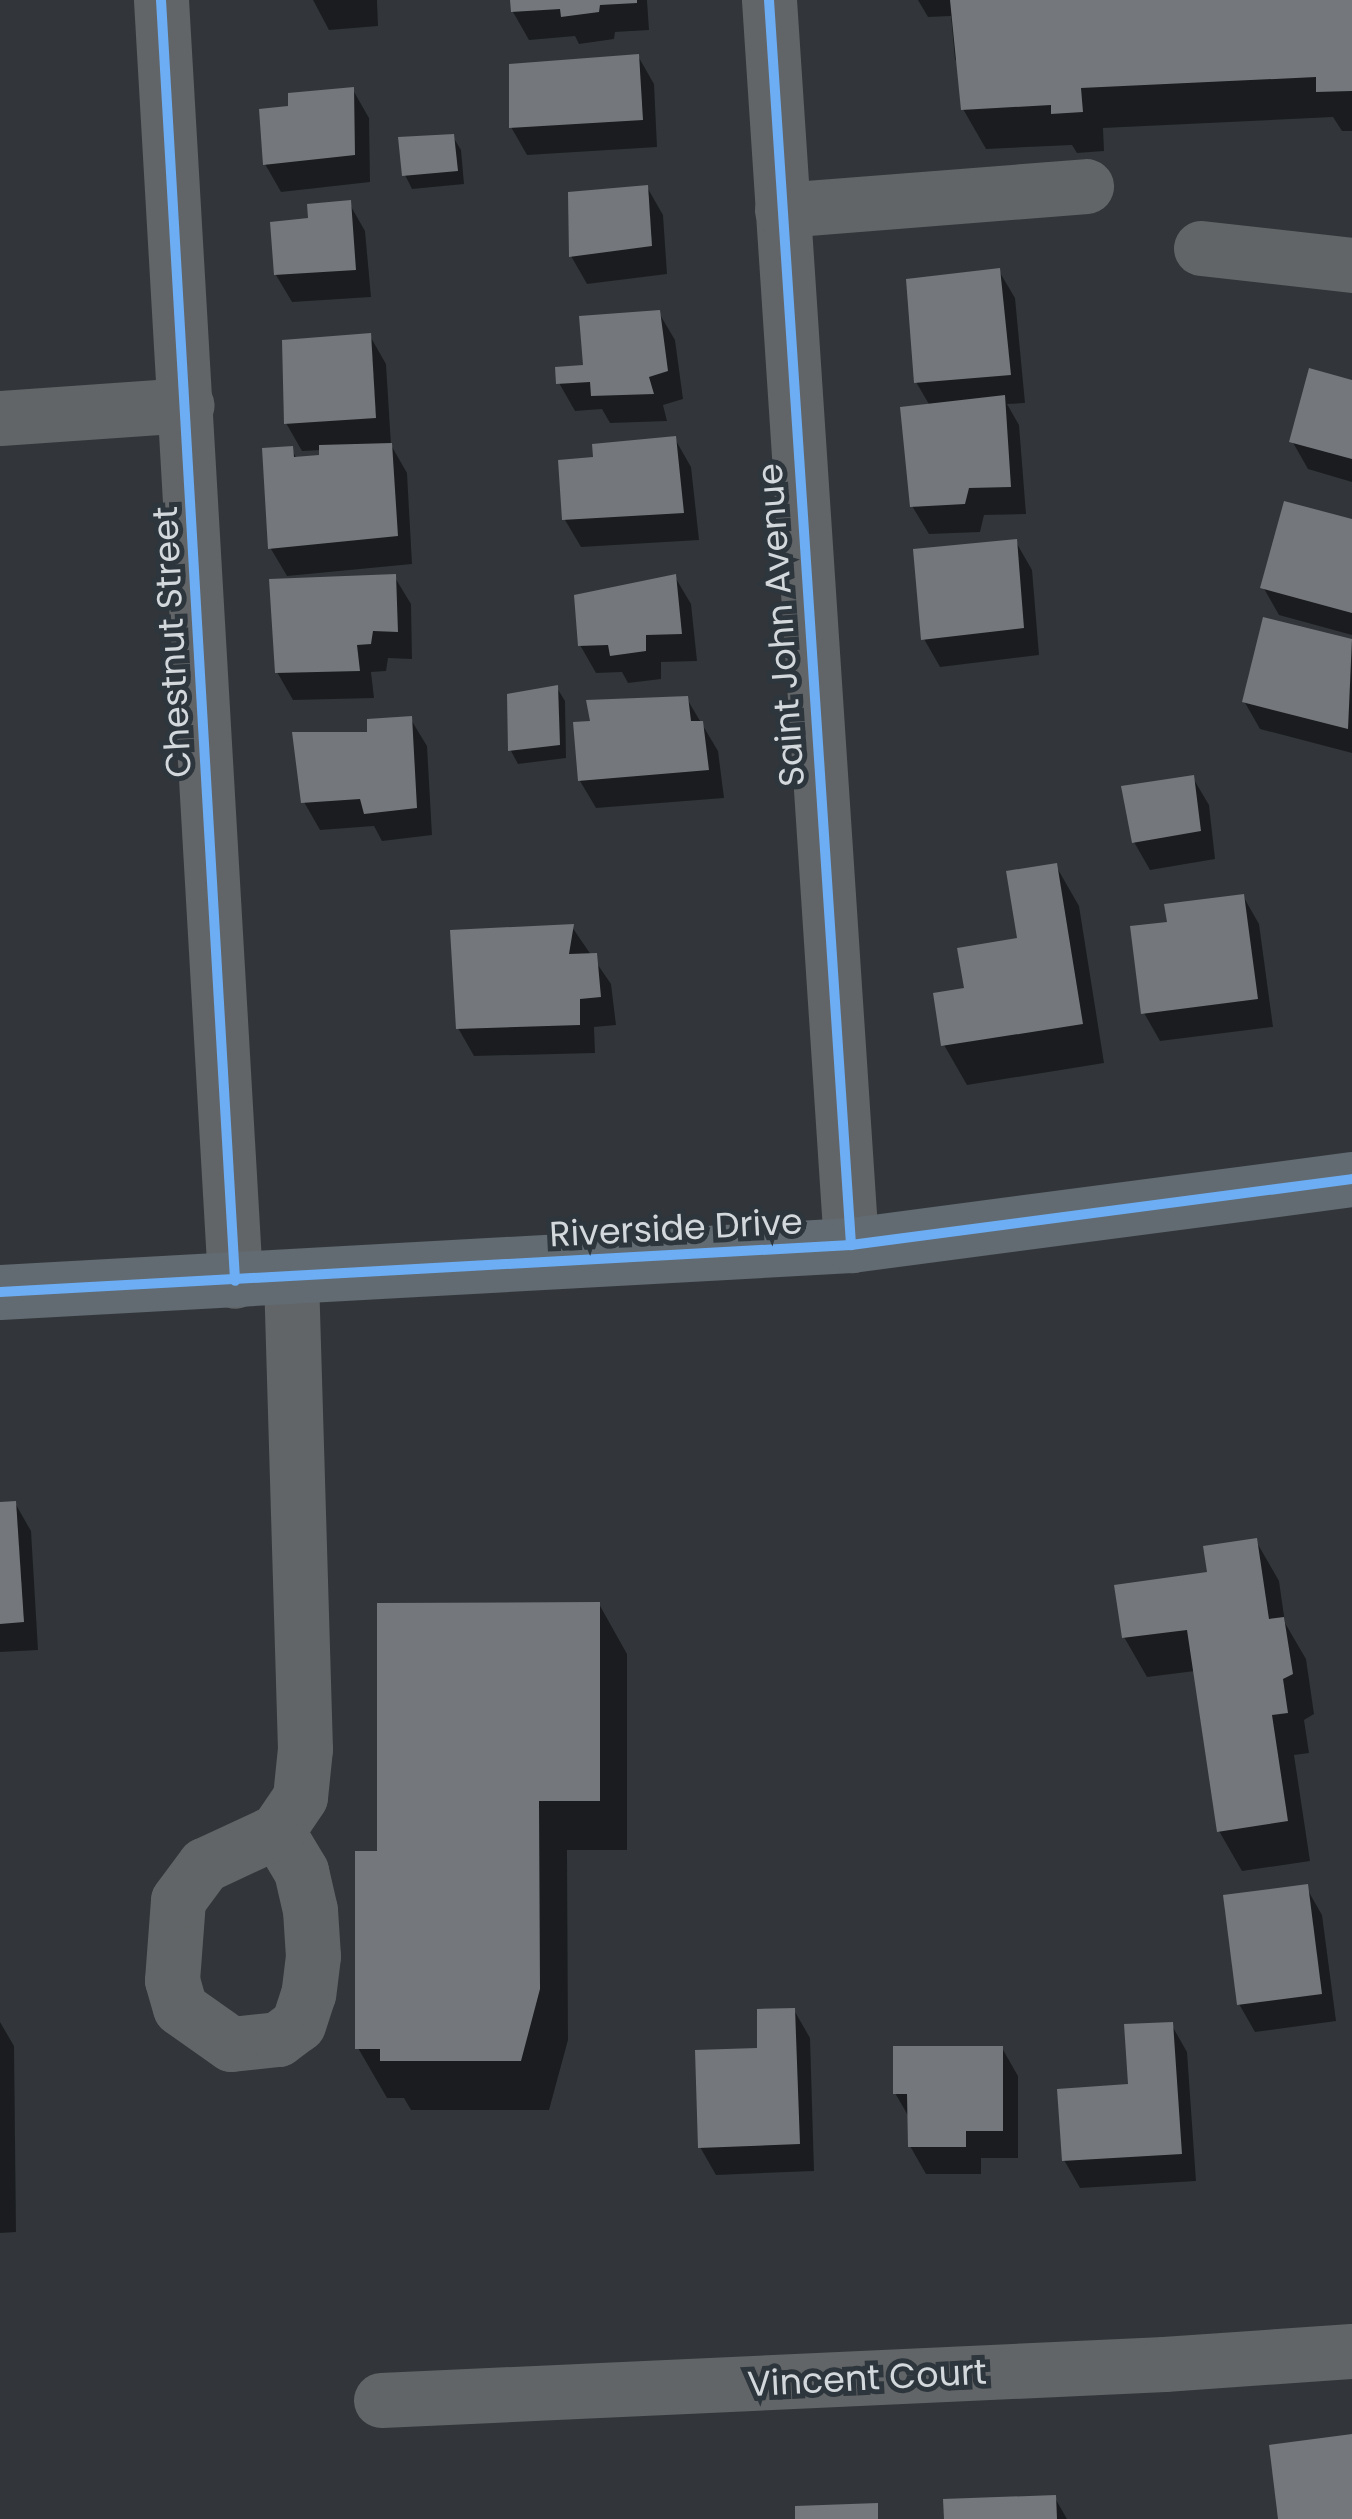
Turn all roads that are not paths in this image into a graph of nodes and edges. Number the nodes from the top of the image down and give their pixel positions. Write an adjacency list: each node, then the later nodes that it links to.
1 (161, 0): 7 (street, Chestnut Street)
2 (768, 0): 4 (street, Saint John Avenue)
3 (1086, 186): 4 (street)
4 (782, 210): 11 (street, Saint John Avenue)
5 (1200, 248): 6 (street)
6 (1352, 265)
7 (187, 405): 8 (street); 13 (street, Chestnut Street)
8 (0, 418)
9 (1352, 1178): 10 (street); 11 (main road, Riverside Drive)
10 (1352, 1216)
11 (851, 1245): 12 (main road, Riverside Drive)
12 (291, 1278): 13 (main road, Riverside Drive); 15 (street)
13 (235, 1281): 14 (main road, Riverside Drive)
14 (0, 1292)
15 (278, 1831)
16 (1352, 2350): 17 (street, Vincent Court)
17 (381, 2400)

